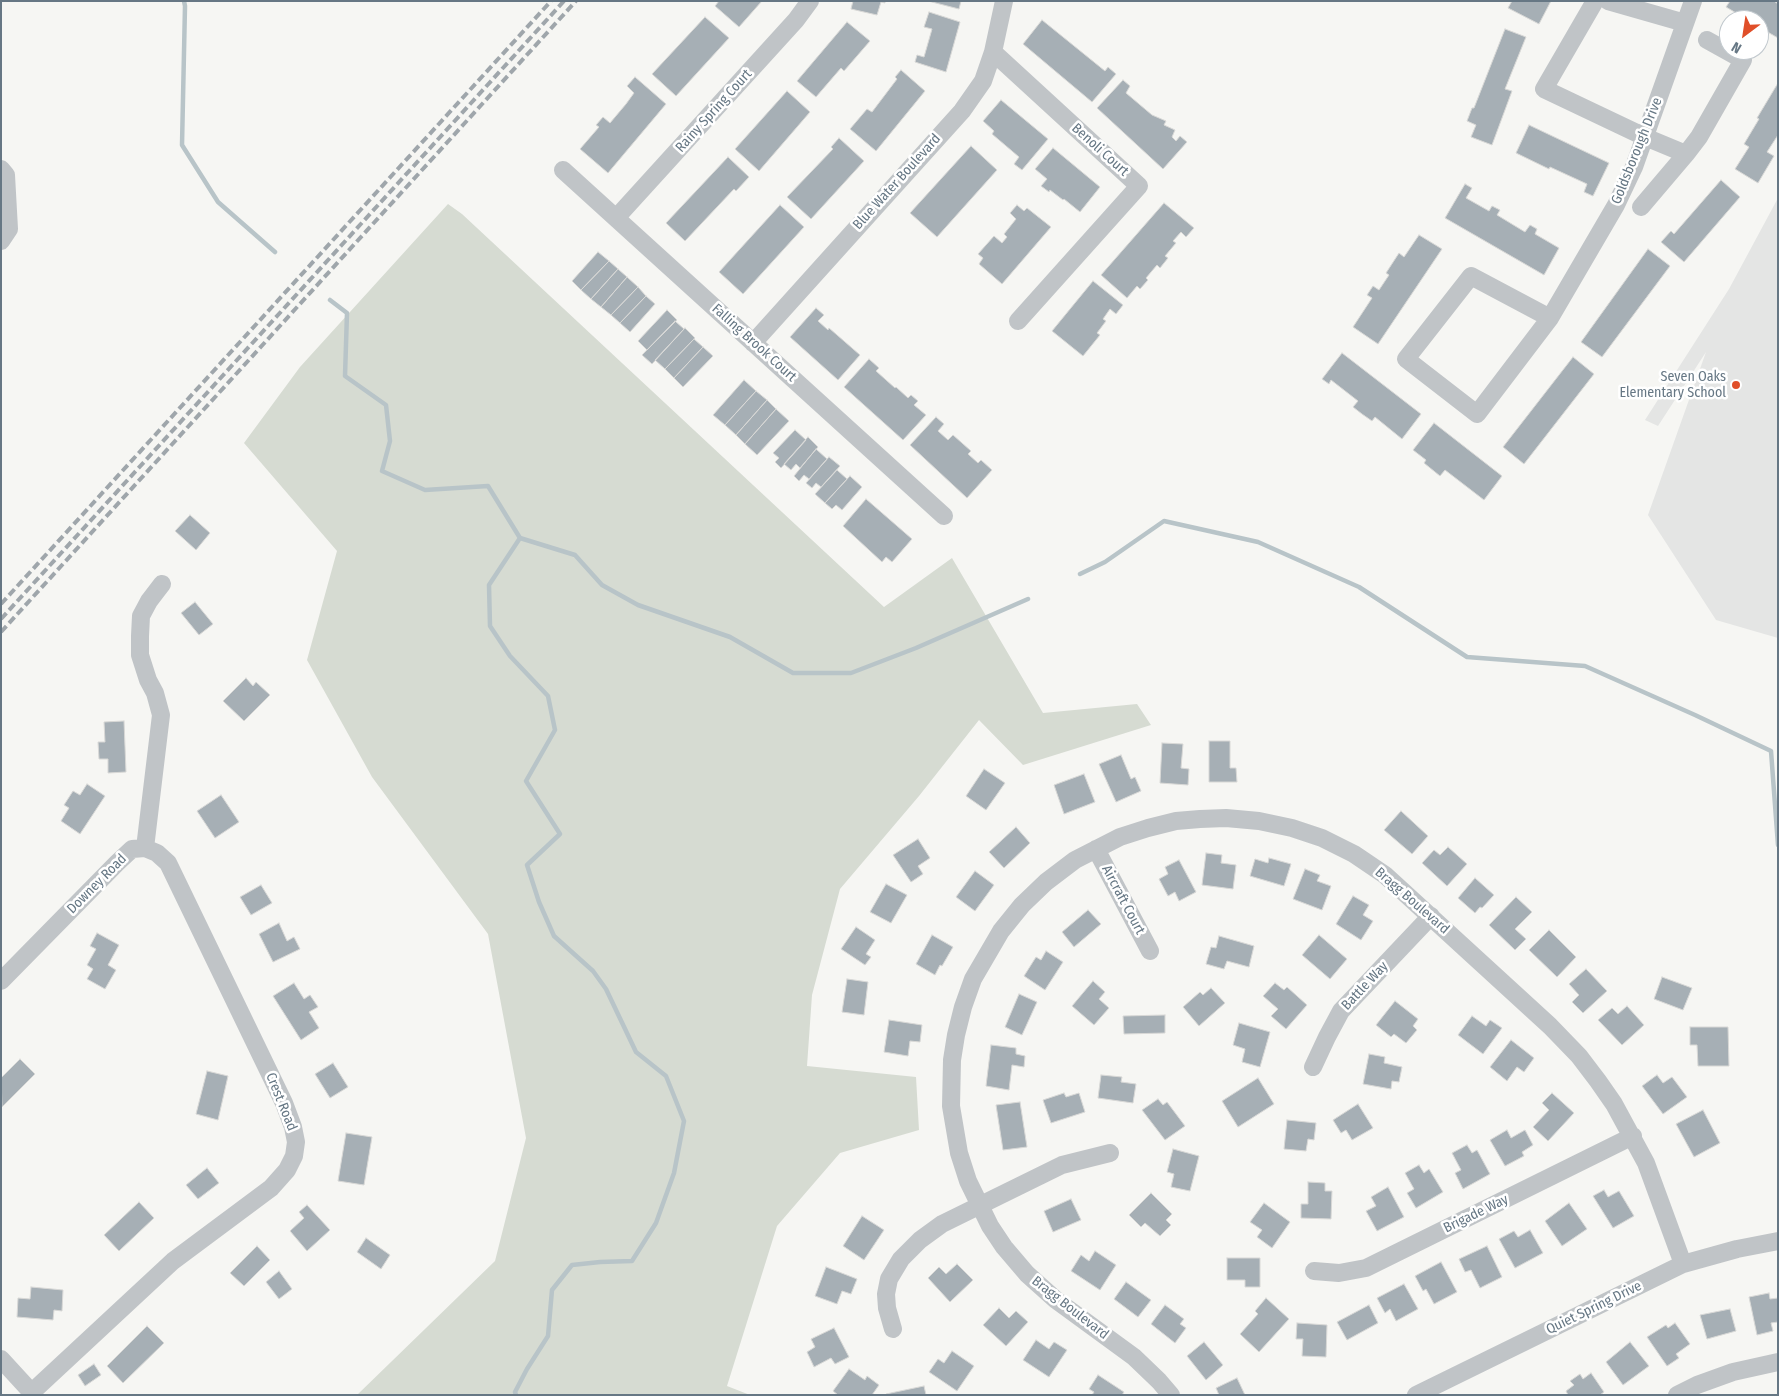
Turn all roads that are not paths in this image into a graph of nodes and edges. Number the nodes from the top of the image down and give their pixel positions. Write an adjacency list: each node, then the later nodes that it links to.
1 (810, 1): 14 (street, Rainy Spring Court)
2 (1004, 1): 8 (street, Blue Water Boulevard)
3 (1595, 1): 9 (street)
4 (1608, 1): 6 (street)
5 (1693, 1): 6 (street, Goldsborough Drive)
6 (1685, 23): 9 (street, Goldsborough Drive)
7 (1707, 40): 10 (street)
8 (993, 52): 17 (street, Benoli Court); 18 (street, Blue Water Boulevard)
9 (1645, 138): 10 (street); 16 (street, Goldsborough Drive)
10 (1686, 154): 13 (street)
11 (1, 168): 15 (street)
12 (563, 170): 14 (street, Falling Brook Court)
13 (1641, 207)
14 (616, 218): 18 (street, Falling Brook Court)
15 (1, 241)
16 (1550, 318): 16 (street, Goldsborough Drive)
17 (1018, 321)
18 (753, 343): 19 (street, Falling Brook Court)
19 (944, 516)
20 (162, 584): 21 (street, Downey Road)
21 (145, 848): 25 (street, Downey Road); 36 (street, Crest Road)
22 (1096, 849): 23 (street, Bragg Boulevard); 24 (street, Aircraft Court); 29 (street, Bragg Boulevard)
23 (1431, 916): 26 (street, Battle Way); 27 (street, Bragg Boulevard)
24 (1150, 950)
25 (1, 981)
26 (1314, 1067)
27 (1633, 1136): 31 (street, Bragg Boulevard); 32 (street, Brigade Way)
28 (1110, 1153): 29 (street)
29 (979, 1206): 33 (street); 37 (street, Bragg Boulevard)
30 (1778, 1241): 31 (street, Quiet Spring Drive)
31 (1683, 1264): 38 (street, Quiet Spring Drive)
32 (1314, 1271)
33 (893, 1329)
34 (1, 1359): 36 (street)
35 (1778, 1362): 39 (street)
36 (33, 1394)
37 (1170, 1395)
38 (1416, 1395)
39 (1677, 1395)

